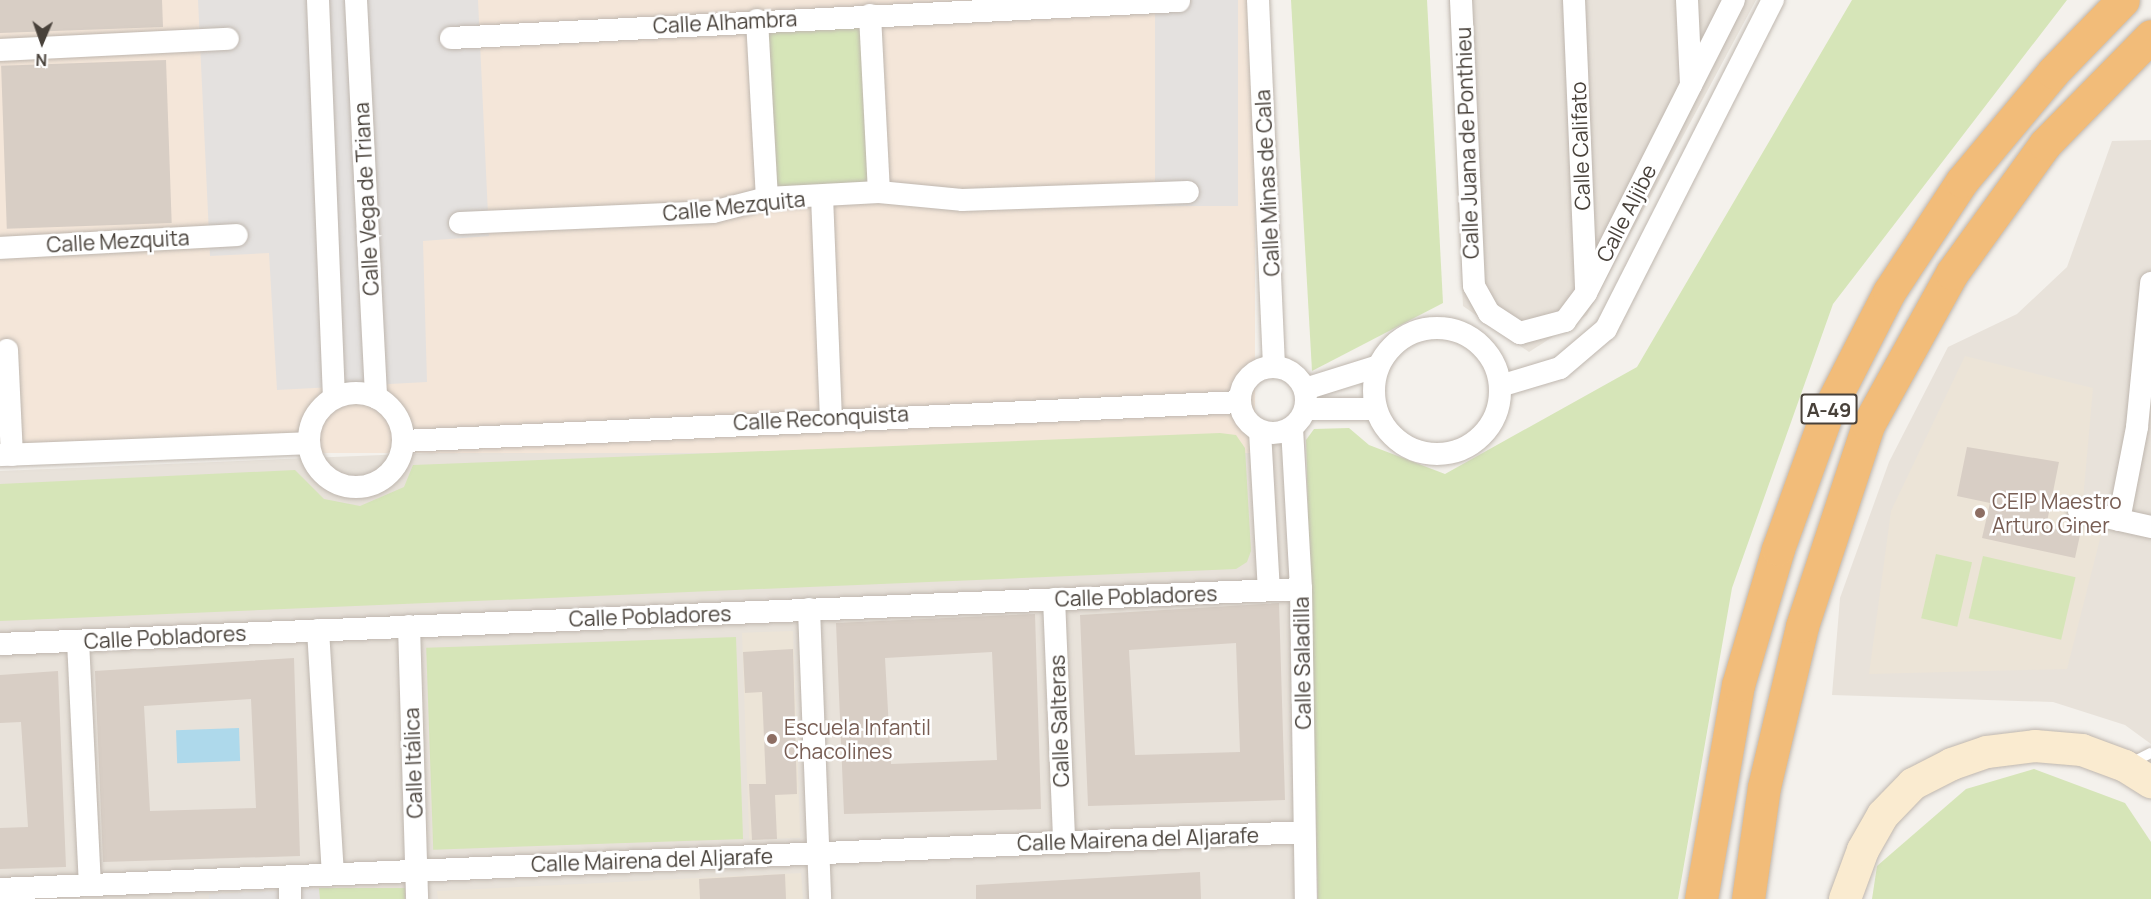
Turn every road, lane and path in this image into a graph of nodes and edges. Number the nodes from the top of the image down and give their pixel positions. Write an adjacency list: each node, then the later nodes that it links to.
1 (318, 0): 34 (street)
2 (356, 0): 33 (street, Calle Vega de Triana)
3 (1258, 0): 31 (street, Calle Minas de Cala)
4 (1461, 0): 27 (street, Calle Juana de Ponthieu)
5 (1574, 0): 28 (street, Calle Califato)
6 (1687, 0): 18 (street)
7 (1734, 0): 18 (street, Calle Aljibe)
8 (1773, 0): 32 (street)
9 (2123, 0): 69 (highway, A-49)
10 (1179, 1): 12 (street, Calle Alhambra)
11 (814, 9): 12 (street, Calle Alhambra); 13 (street, Calle Alhambra)
12 (870, 15): 19 (street)
13 (757, 20): 15 (street, Calle Alhambra); 22 (street)
14 (2151, 36): 70 (highway, A-49)
15 (451, 38)
16 (228, 39): 17 (street)
17 (0, 50)
18 (1691, 88): 28 (street, Calle Aljibe)
19 (879, 192): 20 (street, Calle Mezquita); 21 (street, Calle Mezquita)
20 (1188, 192)
21 (822, 196): 22 (street, Calle Mezquita); 38 (street)
22 (767, 198): 23 (street, Calle Mezquita)
23 (460, 223)
24 (237, 235): 25 (street, Calle Mezquita)
25 (0, 248)
26 (2151, 283): 45 (street)
27 (1474, 286): 28 (street, Calle Aljibe)
28 (1586, 292)
29 (7, 350): 43 (street)
30 (1379, 366): 32 (street); 35 (street); 37 (street)
31 (1274, 367): 35 (street); 36 (street)
32 (1500, 386): 37 (street)
33 (376, 397): 34 (street); 41 (street)
34 (334, 398): 42 (street)
35 (1305, 399): 37 (street); 39 (street)
36 (1240, 402): 38 (street, Calle Reconquista); 40 (street)
37 (1376, 409)
38 (831, 417): 41 (street, Calle Reconquista)
39 (1292, 428): 40 (street); 47 (street, Calle Saladilla)
40 (1260, 431): 48 (street, Calle Saladilla)
41 (404, 441): 42 (street)
42 (309, 443): 43 (street)
43 (6, 455)
44 (2079, 511): 45 (street)
45 (2119, 520): 46 (street)
46 (2151, 527)
47 (1300, 589): 48 (street, Calle Pobladores); 57 (street, Calle Saladilla)
48 (1269, 590): 49 (street, Calle Pobladores)
49 (1054, 599): 50 (street, Calle Pobladores); 58 (street, Calle Salteras)
50 (809, 609): 51 (street, Calle Pobladores); 59 (street)
51 (409, 626): 52 (street, Calle Pobladores); 60 (street, Calle Itálica)
52 (318, 630): 53 (street, Calle Pobladores); 61 (street)
53 (78, 641): 54 (street, Calle Pobladores); 63 (street)
54 (0, 644)
55 (2138, 759): 56 (main road); 71 (main road)
56 (2151, 782)
57 (1304, 832): 58 (street, Calle Mairena del Aljarafe); 68 (street, Calle Saladilla)
58 (1064, 842): 59 (street, Calle Mairena del Aljarafe)
59 (818, 853): 60 (street, Calle Mairena del Aljarafe); 67 (street)
60 (416, 871): 61 (street, Calle Mairena del Aljarafe); 66 (street, Calle Itálica)
61 (333, 874): 62 (street, Calle Mairena del Aljarafe)
62 (290, 876): 63 (street, Calle Mairena del Aljarafe); 65 (street)
63 (90, 885): 64 (street, Calle Mairena del Aljarafe)
64 (0, 889)
65 (290, 899)
66 (417, 899)
67 (820, 899)
68 (1306, 899)
69 (1701, 899)
70 (1748, 899)
71 (1845, 899)

